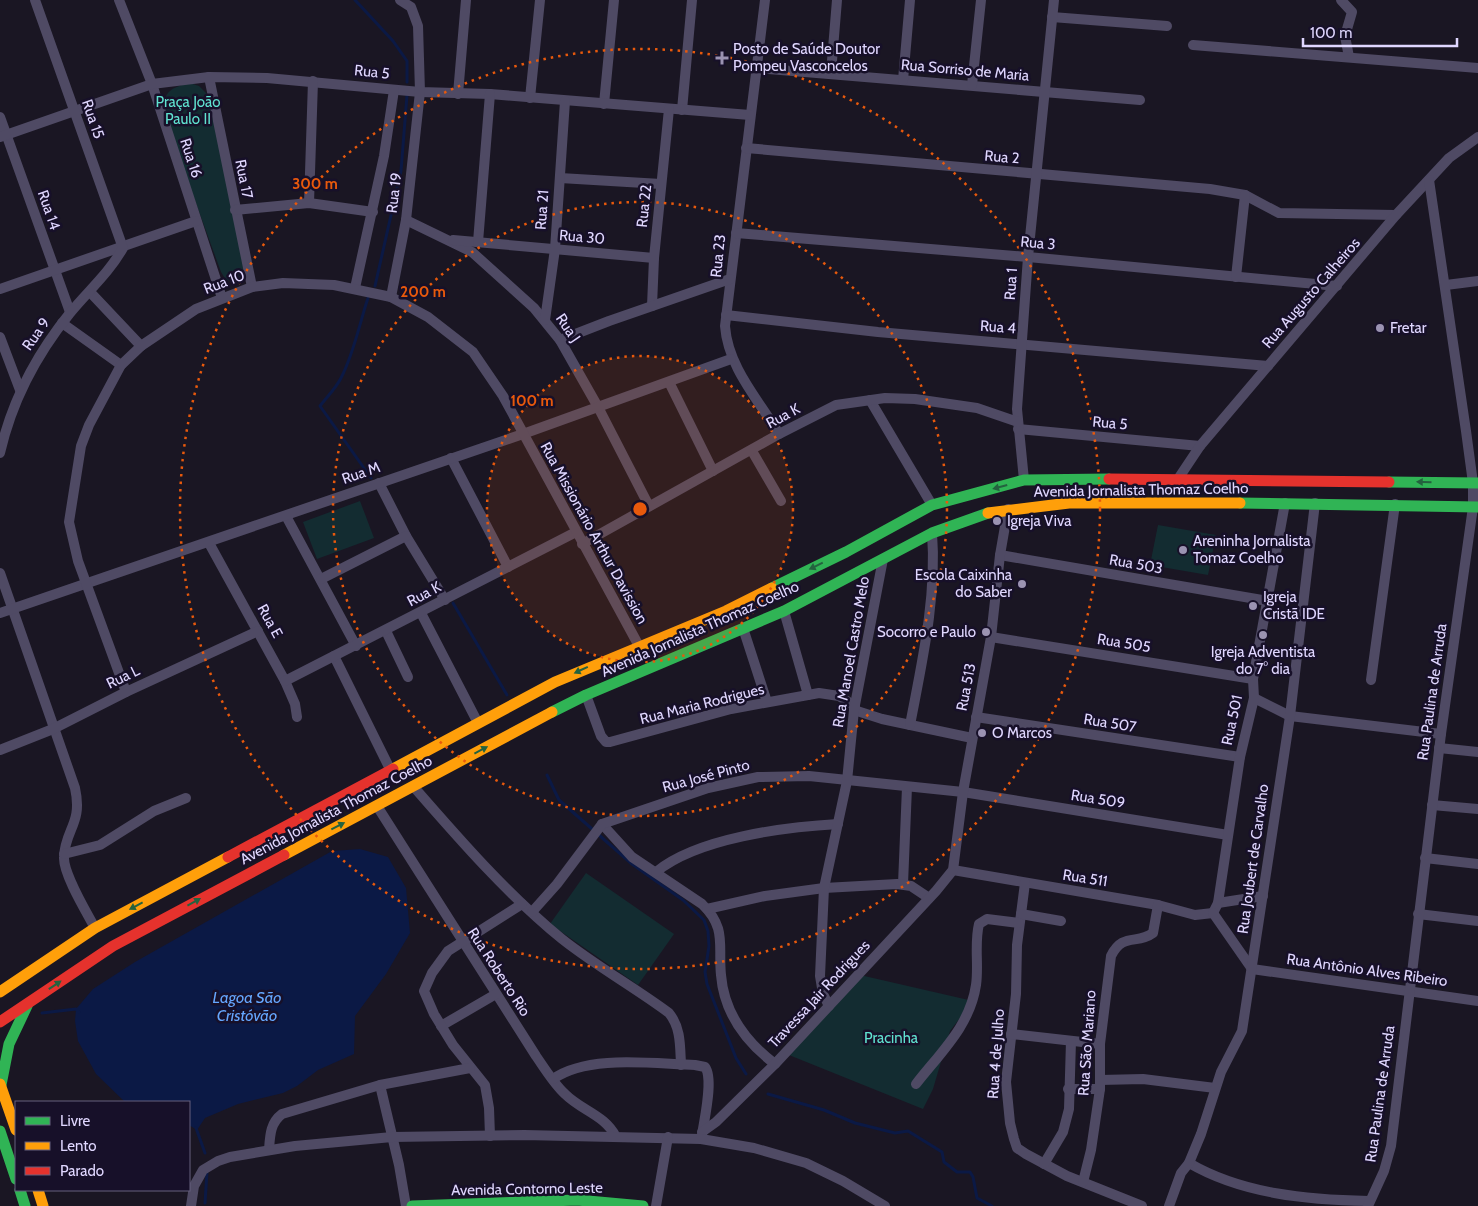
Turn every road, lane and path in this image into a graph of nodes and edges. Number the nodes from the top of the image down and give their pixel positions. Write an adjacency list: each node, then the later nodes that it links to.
1 (35, 0): 35 (street, Rua 15)
2 (119, 0): 24 (street, Rua 16)
3 (400, 0): 27 (street, Rua 19)
4 (466, 0): 29 (street)
5 (540, 0): 31 (street)
6 (614, 0): 34 (street)
7 (692, 0): 37 (street)
8 (765, 0): 18 (street, Rua 23)
9 (837, 0): 20 (street)
10 (910, 0): 22 (street)
11 (980, 0): 25 (street)
12 (1054, 0): 14 (street, Rua 1)
13 (1340, 0): 17 (street)
14 (1052, 17): 15 (street); 28 (street, Rua 1)
15 (1167, 26)
16 (1193, 45): 17 (street)
17 (1349, 57): 19 (street)
18 (758, 68): 20 (street, Rua Sorriso de Maria); 38 (street, Rua 23)
19 (1478, 68)
20 (831, 73): 22 (street, Rua Sorriso de Maria)
21 (209, 77): 23 (street, Rua 5); 24 (street, Rua 5); 49 (street, Rua 17)
22 (903, 80): 25 (street, Rua Sorriso de Maria)
23 (313, 81): 26 (street, Rua 5); 48 (street)
24 (152, 84): 35 (street, Rua 5); 53 (street, Rua 16)
25 (972, 86): 28 (street, Rua Sorriso de Maria)
26 (394, 90): 27 (street, Rua 5); 50 (street, Rua 19)
27 (420, 92): 29 (street, Rua 5); 52 (street, Rua 19)
28 (1045, 92): 32 (street, Rua Sorriso de Maria); 43 (street, Rua 1)
29 (458, 94): 30 (street, Rua 5)
30 (490, 94): 31 (street, Rua 5); 56 (street)
31 (530, 98): 33 (street, Rua 5)
32 (1140, 100)
33 (565, 101): 34 (street, Rua 5); 44 (street, Rua 21)
34 (604, 104): 36 (street, Rua 5)
35 (74, 109): 40 (street, Rua 5); 57 (street, Rua 15)
36 (669, 109): 37 (street, Rua 5); 46 (street, Rua 22)
37 (682, 110): 38 (street, Rua 5)
38 (750, 115): 42 (street, Rua 23)
39 (0, 117): 40 (street, Rua 14)
40 (3, 136): 61 (street, Rua 14)
41 (1478, 137): 45 (street, Rua Augusto Calheiros)
42 (746, 148): 43 (street, Rua 2); 54 (street, Rua 23)
43 (1038, 175): 47 (street, Rua 2); 59 (street, Rua 1)
44 (560, 178): 46 (street); 58 (street, Rua 21)
45 (1429, 180): 51 (street, Rua Augusto Calheiros); 65 (street, Rua Paulina de Arruda)
46 (661, 184): 60 (street, Rua 22)
47 (1249, 198): 51 (street, Rua 2); 62 (street)
48 (309, 203): 49 (street); 50 (street)
49 (235, 210): 66 (street, Rua 17)
50 (373, 212): 68 (street, Rua 19)
51 (1396, 215): 67 (street, Rua Augusto Calheiros)
52 (406, 220): 55 (street, Rua J); 71 (street, Rua 19)
53 (196, 221): 57 (street); 72 (street, Rua 16)
54 (736, 234): 59 (street, Rua 3); 63 (street, Rua 23)
55 (447, 240): 56 (street, Rua 30); 76 (street, Rua J)
56 (478, 242): 58 (street, Rua 30)
57 (123, 248): 61 (street); 70 (street, Rua 9)
58 (555, 249): 60 (street, Rua 30); 76 (street, Rua 21)
59 (1028, 257): 62 (street, Rua 3); 80 (street, Rua 1)
60 (654, 258): 73 (street, Rua 22)
61 (54, 271): 69 (street); 74 (street, Rua 14)
62 (1236, 277): 67 (street, Rua 3)
63 (730, 279): 73 (street); 75 (street, Rua 23)
64 (1478, 281): 65 (street)
65 (1446, 285): 101 (street, Rua Paulina de Arruda)
66 (252, 286): 68 (street, Rua 10); 72 (street, Rua 10)
67 (1337, 286): 84 (street, Rua Augusto Calheiros)
68 (355, 288): 71 (street, Rua 10)
69 (0, 289)
70 (90, 292): 74 (street, Rua 9); 81 (street)
71 (391, 296): 90 (street, Rua 10)
72 (222, 298): 81 (street, Rua 10)
73 (652, 306): 79 (street)
74 (70, 312): 77 (street, Rua 9)
75 (726, 315): 80 (street, Rua 4); 82 (street, Rua 23)
76 (545, 320): 79 (street, Rua J)
77 (62, 323): 83 (street); 86 (street, Rua 9)
78 (0, 337): 86 (street)
79 (560, 340): 88 (street, Rua J)
80 (1022, 344): 84 (street, Rua 4); 89 (street, Rua 1)
81 (141, 346): 83 (street, Rua 10)
82 (731, 358): 85 (street, Rua M); 91 (street, Rua 23)
83 (121, 366): 122 (street, Rua 10)
84 (1268, 366): 92 (street, Rua Augusto Calheiros)
85 (669, 382): 88 (street, Rua M); 96 (street)
86 (20, 390): 93 (street, Rua 9)
87 (870, 400): 89 (street, Rua K); 91 (street, Rua K); 107 (street)
88 (598, 407): 90 (street, Rua M); 108 (street, Rua J)
89 (1018, 425): 92 (street, Rua 5); 98 (street, Rua 1)
90 (523, 434): 95 (street, Rua M); 112 (street, Rua Missionário Arthur Davission)
91 (779, 434): 94 (street, Rua K)
92 (1200, 446): 97 (street, Rua Augusto Calheiros)
93 (0, 448)
94 (752, 450): 96 (street, Rua K); 102 (street)
95 (451, 458): 100 (street, Rua M); 119 (street)
96 (713, 471): 108 (street, Rua K)
97 (1178, 479): 98 (main road, Avenida Jornalista Thomaz Coelho); 99 (main road, Avenida Jornalista Thomaz Coelho)
98 (1024, 480): 107 (main road, Avenida Jornalista Thomaz Coelho, one-way to 107)
99 (1350, 481): 101 (main road, Avenida Jornalista Thomaz Coelho, one-way to 99); 105 (main road)
100 (379, 482): 111 (street, Rua M); 114 (street)
101 (1476, 483): 109 (street, Rua Paulina de Arruda)
102 (782, 501)
103 (1284, 503): 104 (main road, Avenida Jornalista Thomaz Coelho); 110 (main road, Avenida Jornalista Thomaz Coelho); 125 (street, Rua 501)
104 (1315, 503): 105 (main road, Avenida Jornalista Thomaz Coelho); 149 (street, Rua Joubert de Carvalho)
105 (1349, 504): 106 (main road, Avenida Jornalista Thomaz Coelho)
106 (1395, 504): 109 (main road, Avenida Jornalista Thomaz Coelho); 140 (street)
107 (932, 505): 123 (main road, Avenida Jornalista Thomaz Coelho, one-way to 123)
108 (649, 506): 116 (street, Rua K)
109 (1475, 507): 154 (street, Rua Paulina de Arruda)
110 (1008, 509): 113 (main road, Avenida Jornalista Thomaz Coelho); 117 (street, Rua 513)
111 (286, 516): 115 (street, Rua M); 121 (street)
112 (576, 532): 116 (street, Rua Missionário Arthur Davission); 119 (street, Rua K)
113 (932, 533): 118 (main road, Avenida Jornalista Thomaz Coelho); 152 (street)
114 (406, 536): 121 (street); 124 (street)
115 (209, 543): 122 (street, Rua M); 133 (street, Rua E)
116 (582, 544): 136 (street, Rua Missionário Arthur Davission)
117 (1000, 555): 125 (street, Rua 503); 134 (street, Rua 513)
118 (883, 559): 123 (main road, Avenida Jornalista Thomaz Coelho); 147 (street, Rua Manoel Castro Melo)
119 (508, 567): 124 (street, Rua K)
120 (0, 573): 127 (street)
121 (321, 579): 135 (street)
122 (87, 584): 127 (street, Rua M); 142 (street, Rua 10)
123 (792, 592): 126 (main road, Avenida Jornalista Thomaz Coelho); 128 (main road, Avenida Jornalista Thomaz Coelho)
124 (445, 600): 130 (street, Rua K)
125 (1268, 601): 139 (street, Rua 501)
126 (762, 607): 128 (main road, Avenida Jornalista Thomaz Coelho); 131 (main road, Avenida Jornalista Thomaz Coelho); 136 (main road, Avenida Jornalista Thomaz Coelho)
127 (12, 609): 129 (street, Rua M); 153 (street)
128 (784, 611): 144 (street)
129 (0, 613)
130 (421, 613): 132 (street, Rua K); 151 (street)
131 (743, 628): 143 (main road, Avenida Jornalista Thomaz Coelho); 146 (street)
132 (386, 630): 135 (street, Rua K); 138 (street)
133 (258, 631): 141 (street, Rua E); 142 (street, Rua L)
134 (991, 637): 139 (street, Rua 505); 148 (street, Rua 513)
135 (356, 646): 137 (street, Rua K)
136 (639, 646): 151 (main road, Avenida Jornalista Thomaz Coelho, one-way to 151)
137 (334, 656): 141 (street, Rua K); 160 (street)
138 (408, 677)
139 (1253, 679): 145 (street, Rua 501)
140 (1371, 680)
141 (285, 682): 150 (street, Rua E)
142 (126, 692): 153 (street, Rua L)
143 (586, 695): 146 (street, Rua Maria Rodrigues); 162 (main road, Avenida Jornalista Thomaz Coelho, one-way to 143)
144 (808, 695): 146 (street, Rua Maria Rodrigues); 147 (street, Rua Maria Rodrigues)
145 (1254, 698): 149 (street); 159 (street, Rua 501)
146 (767, 702)
147 (854, 708): 152 (street, Rua Maria Rodrigues); 161 (street, Rua Manoel Castro Melo)
148 (976, 716): 155 (street, Rua 513); 159 (street, Rua 507)
149 (1290, 716): 154 (street); 183 (street, Rua Joubert de Carvalho)
150 (297, 717)
151 (478, 723): 160 (main road, Avenida Jornalista Thomaz Coelho)
152 (910, 724): 155 (street, Rua Maria Rodrigues)
153 (53, 729): 157 (street, Rua L); 175 (street)
154 (1441, 734): 156 (street, Rua Paulina de Arruda)
155 (972, 738): 164 (street, Rua 513)
156 (1439, 748): 158 (street); 166 (street, Rua Paulina de Arruda)
157 (0, 750)
158 (1478, 752)
159 (1240, 757): 172 (street, Rua 501)
160 (390, 769): 169 (main road, Avenida Jornalista Thomaz Coelho)
161 (847, 781): 163 (street, Rua José Pinto); 170 (street, Rua Manoel Castro Melo); 171 (street, Rua José Pinto)
162 (413, 786): 167 (main road, Avenida Jornalista Thomaz Coelho); 185 (street)
163 (907, 787): 164 (street, Rua José Pinto); 181 (street)
164 (963, 792): 172 (street, Rua 509); 178 (street, Rua 513)
165 (186, 798): 175 (street)
166 (1432, 805): 168 (street); 176 (street, Rua Paulina de Arruda)
167 (377, 806): 173 (main road, Avenida Jornalista Thomaz Coelho, one-way to 167); 196 (street, Rua Roberto Rio)
168 (1478, 809)
169 (303, 817): 173 (main road); 174 (main road, Avenida Jornalista Thomaz Coelho)
170 (838, 824): 179 (street); 182 (street, Rua Manoel Castro Melo)
171 (600, 827): 179 (street); 189 (street, Rua José Pinto)
172 (1228, 835): 186 (street, Rua 501)
173 (315, 838): 174 (main road, Avenida Jornalista Thomaz Coelho)
174 (283, 841): 195 (main road, Avenida Jornalista Thomaz Coelho, one-way to 195); 204 (main road, Avenida Jornalista Thomaz Coelho, one-way to 174)
175 (64, 854): 195 (street)
176 (1425, 858): 177 (street); 191 (street, Rua Paulina de Arruda)
177 (1478, 864)
178 (952, 870): 180 (street, Rua 511); 184 (street, Travessa Jair Rodrigues)
179 (656, 872): 188 (street)
180 (1025, 883): 187 (street, Rua 511); 192 (street, Rua 4 de Julho)
181 (903, 884): 182 (street); 184 (street)
182 (824, 888): 188 (street); 205 (street, Rua Manoel Castro Melo)
183 (1263, 896): 186 (street); 197 (street, Rua Joubert de Carvalho)
184 (929, 898): 205 (street, Travessa Jair Rodrigues)
185 (522, 904): 189 (street); 196 (street)
186 (1218, 904): 190 (street, Rua 501)
187 (1158, 905): 190 (street, Rua 511); 210 (street, Rua São Mariano)
188 (708, 909): 211 (street)
189 (532, 912): 212 (street)
190 (1213, 914): 197 (street)
191 (1418, 914): 194 (street); 201 (street, Rua Paulina de Arruda)
192 (1020, 919): 193 (street); 208 (street, Rua 4 de Julho); 215 (street)
193 (1061, 921)
194 (1478, 921)
195 (96, 928): 198 (main road, Avenida Jornalista Thomaz Coelho)
196 (461, 940): 202 (street, Rua Roberto Rio); 207 (street)
197 (1252, 969): 201 (street, Rua Antônio Alves Ribeiro); 219 (street, Rua Joubert de Carvalho)
198 (16, 981): 199 (main road); 200 (main road, Avenida Jornalista Thomaz Coelho)
199 (0, 983)
200 (0, 992)
201 (1408, 992): 203 (street, Rua Antônio Alves Ribeiro); 235 (street, Rua Paulina de Arruda)
202 (496, 994): 207 (street); 214 (street, Rua Roberto Rio)
203 (1478, 1002)
204 (28, 1003): 206 (main road, Avenida Jornalista Thomaz Coelho); 217 (main road)
205 (829, 1006): 211 (street, Travessa Jair Rodrigues)
206 (0, 1022)
207 (441, 1026): 213 (street)
208 (1011, 1034): 209 (street); 230 (street, Rua 4 de Julho)
209 (1071, 1041): 210 (street); 220 (street)
210 (1100, 1044): 216 (street, Rua São Mariano)
211 (775, 1064): 224 (street, Travessa Jair Rodrigues)
212 (681, 1065): 214 (street); 224 (street)
213 (470, 1068): 218 (street); 223 (street)
214 (553, 1079): 226 (street, Rua Roberto Rio)
215 (916, 1084)
216 (1100, 1084): 219 (street); 220 (street); 232 (street, Rua São Mariano)
217 (0, 1085): 221 (main road)
218 (380, 1085): 225 (street); 228 (street)
219 (1215, 1088): 229 (street, Rua Joubert de Carvalho)
220 (1068, 1089): 230 (street)
221 (15, 1127)
222 (0, 1131): 231 (main road)
223 (490, 1136): 225 (street); 226 (street)
224 (702, 1136): 227 (street); 243 (street)
225 (392, 1137): 228 (street); 239 (street)
226 (616, 1137): 227 (street)
227 (668, 1137): 242 (street)
228 (269, 1150): 238 (street)
229 (1189, 1163): 235 (street); 245 (street, Rua Joubert de Carvalho)
230 (1044, 1164): 232 (street, Rua 4 de Julho)
231 (15, 1176)
232 (1083, 1182): 244 (street, Rua 4 de Julho)
233 (20, 1191): 236 (main road)
234 (38, 1191): 237 (main road)
235 (1368, 1204)
236 (25, 1206)
237 (43, 1206)
238 (191, 1206)
239 (406, 1206)
240 (413, 1206): 241 (main road, Avenida Contorno Leste)
241 (643, 1206)
242 (656, 1206)
243 (885, 1206)
244 (1142, 1206)
245 (1169, 1206)

